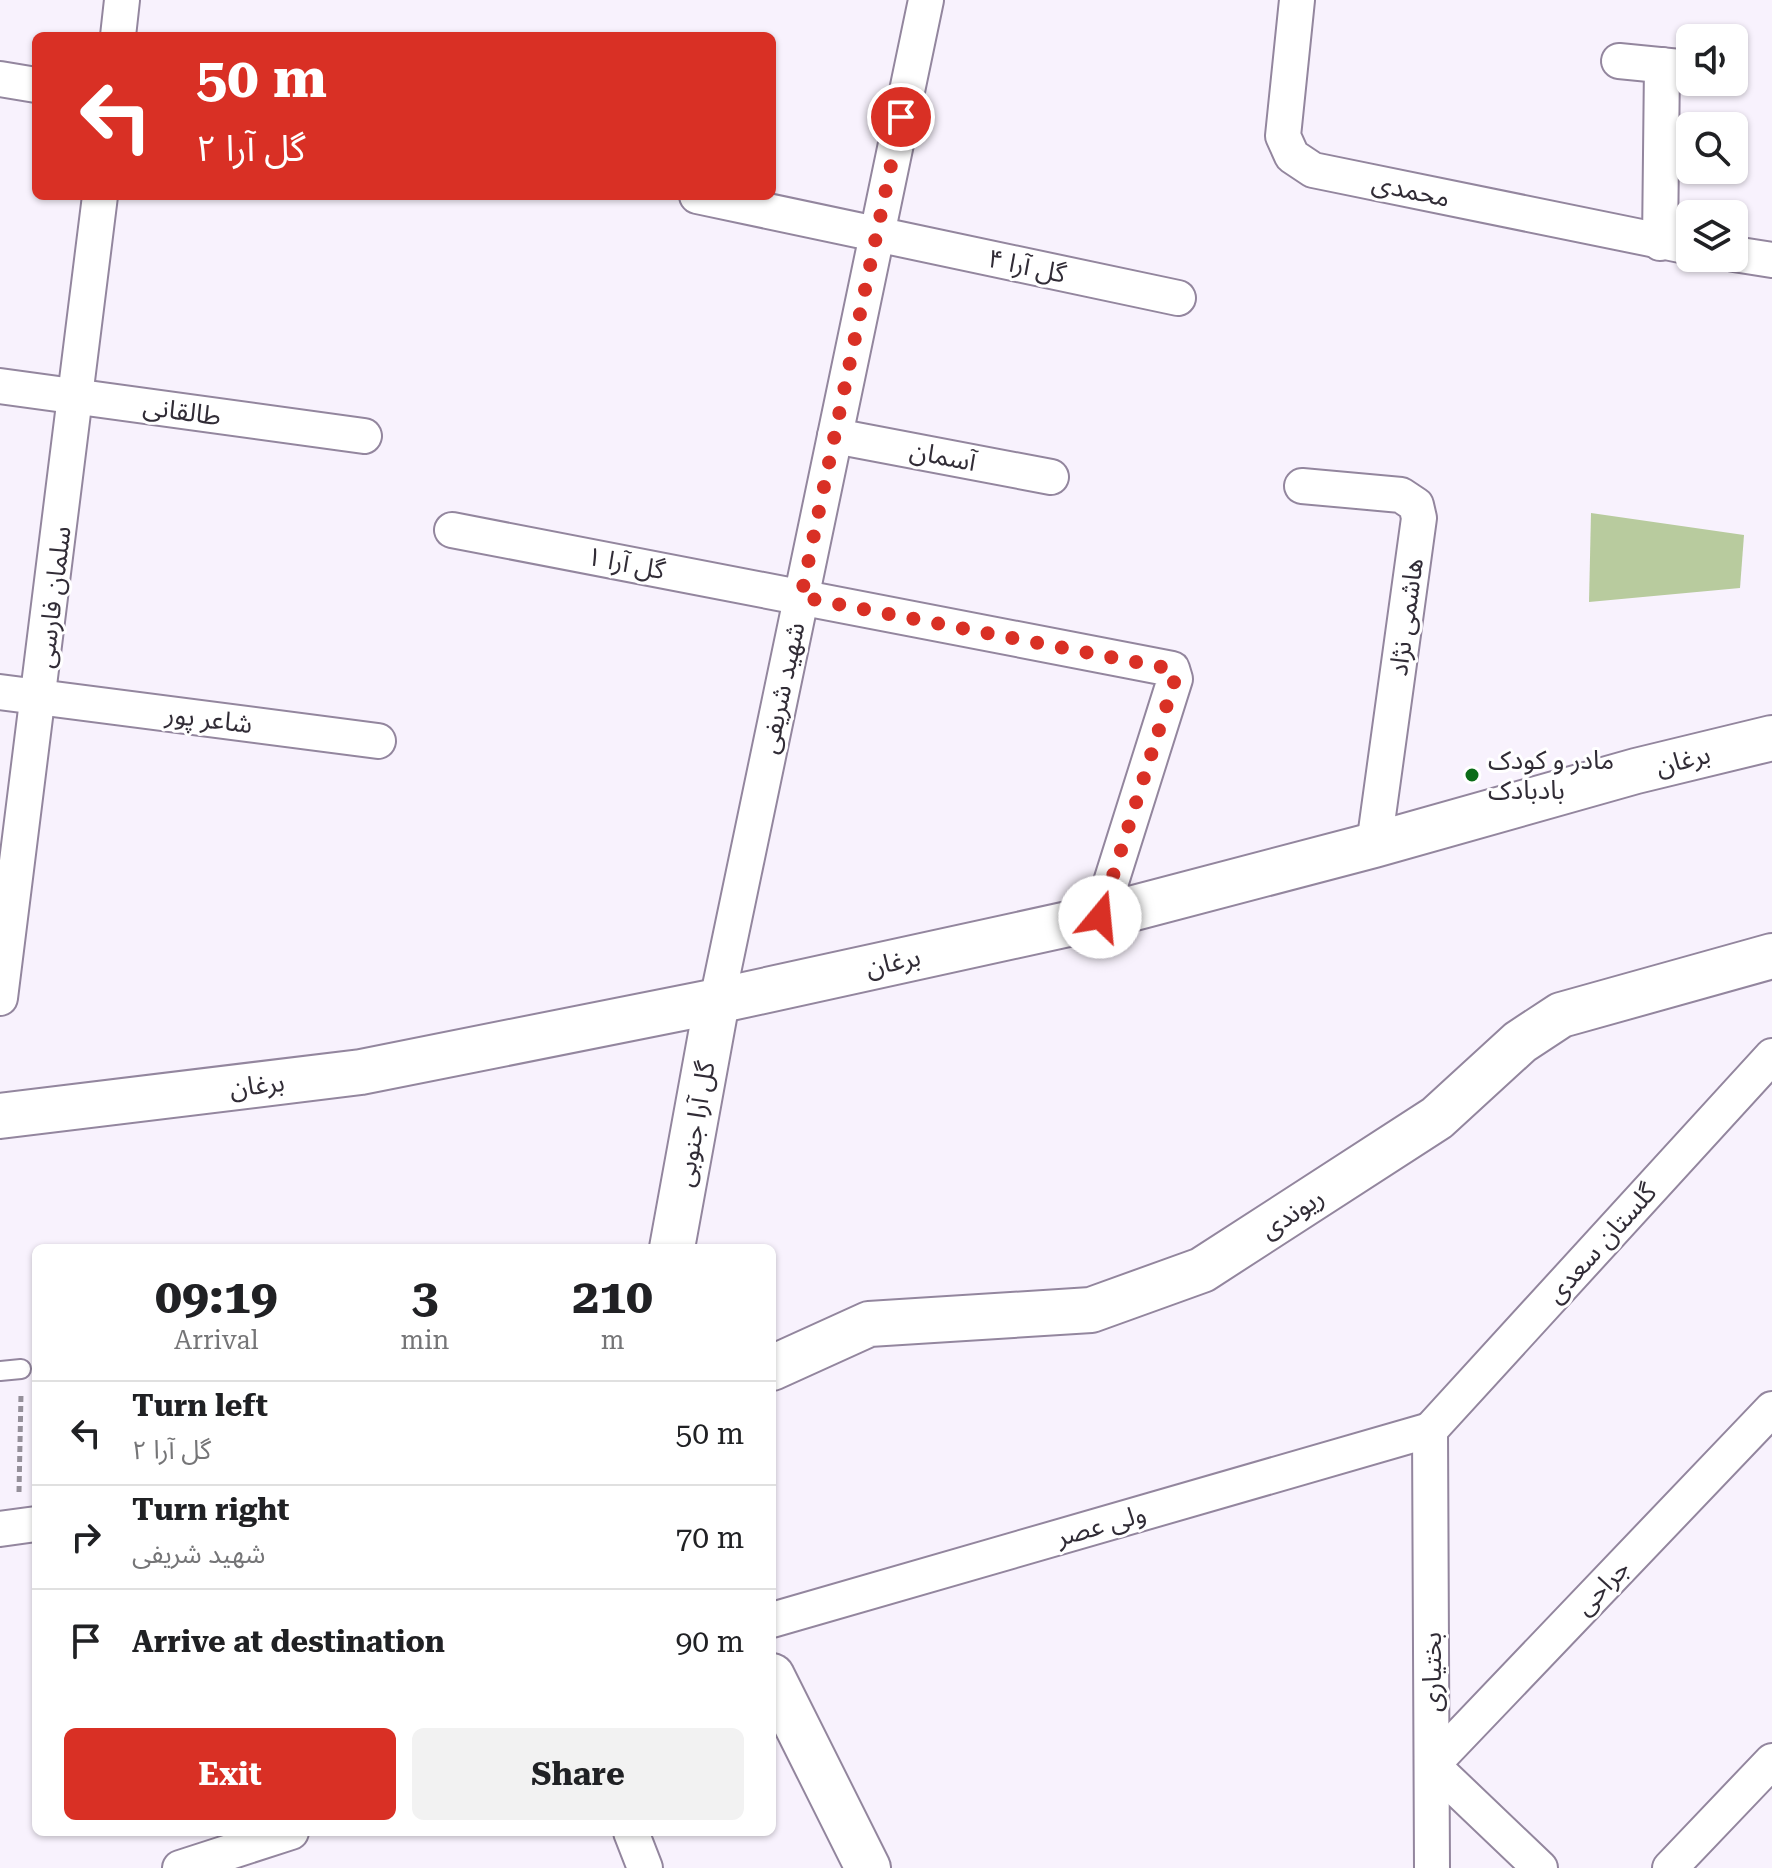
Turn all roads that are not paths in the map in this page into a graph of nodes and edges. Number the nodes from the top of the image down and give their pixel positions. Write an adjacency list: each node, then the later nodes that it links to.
1 (122, 0): 4 (street)
2 (926, 0): 11 (street, شهید شریفی)
3 (1297, 0): 12 (street, محمدی)
4 (118, 32)
5 (1619, 61): 6 (street)
6 (1676, 67): 12 (street)
7 (0, 79): 8 (street)
8 (32, 84)
9 (100, 200): 17 (street, سلمان فارسی)
10 (716, 200): 11 (street, گل آرا ۴)
11 (877, 233): 15 (street, گل آرا ۴); 19 (street, شهید شریفی)
12 (1675, 245)
13 (1748, 256): 14 (street)
14 (1772, 260)
15 (1178, 298)
16 (0, 386): 17 (street, طالقانی)
17 (78, 397): 18 (street, طالقانی); 25 (street, سلمان فارسی)
18 (364, 436)
19 (835, 436): 20 (street, آسمان); 23 (street, شهید شریفی)
20 (1051, 477)
21 (1302, 486): 28 (street, هاشمی نژاد)
22 (452, 530): 23 (street, گل آرا ۱)
23 (801, 597): 29 (street, گل آرا ۱); 32 (street, شهید شریفی)
24 (0, 692): 25 (street, شاعر پور)
25 (40, 697): 27 (street, شاعر پور); 31 (street, سلمان فارسی)
26 (1772, 738): 28 (main road, برغان)
27 (378, 741)
28 (1374, 845): 29 (main road, برغان)
29 (1100, 917): 32 (main road, برغان)
30 (1772, 956): 36 (main road, ریوندی)
31 (0, 998)
32 (717, 1001): 34 (main road, برغان); 35 (main road, گل آرا جنوبی)
33 (1772, 1056): 40 (street, گلستان سعدی)
34 (0, 1116)
35 (673, 1244)
36 (776, 1366)
37 (21, 1369): 38 (lane)
38 (0, 1371)
39 (1772, 1409): 44 (street, جراحی)
40 (1430, 1430): 41 (street, ولی عصر); 44 (street, بختیاری)
41 (776, 1619)
42 (776, 1685): 49 (main road)
43 (1772, 1761): 52 (street)
44 (1432, 1765): 50 (street, بختیاری); 51 (street)
45 (279, 1836): 47 (street)
46 (633, 1836): 48 (street)
47 (180, 1868)
48 (645, 1868)
49 (868, 1868)
50 (1432, 1868)
51 (1540, 1868)
52 (1670, 1868)

